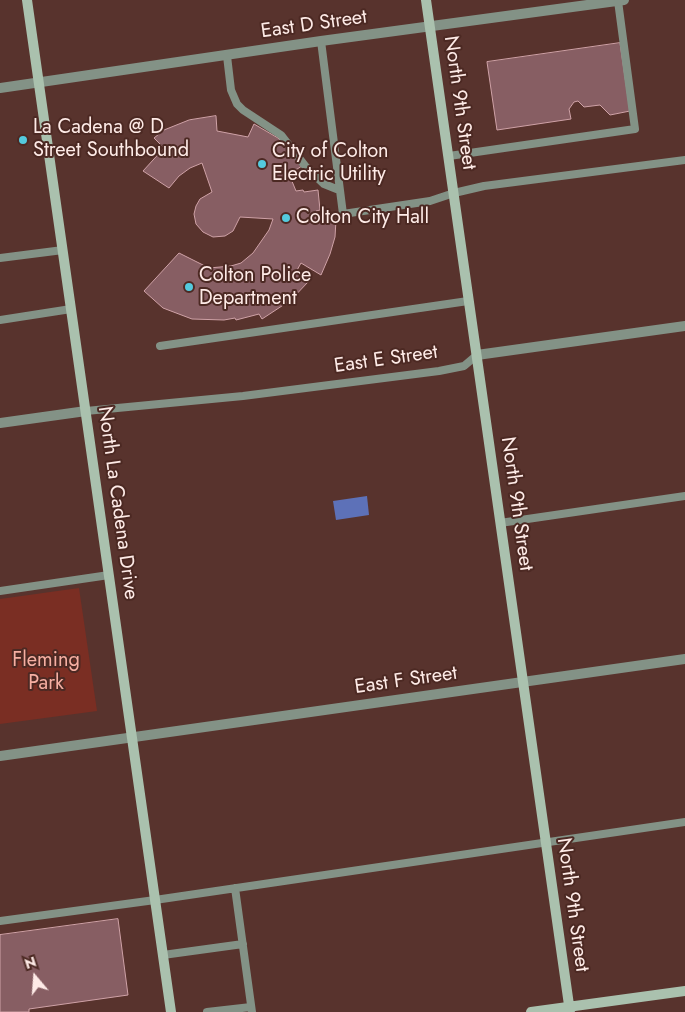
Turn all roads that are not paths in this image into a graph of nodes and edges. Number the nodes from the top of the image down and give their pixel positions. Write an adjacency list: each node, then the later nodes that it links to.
1 (27, 0): 7 (street, North La Cadena Drive)
2 (426, 0): 4 (street, North 9th Street)
3 (621, 0): 4 (street, East D Street); 9 (lane)
4 (430, 27): 5 (street, East D Street); 9 (street, North 9th Street)
5 (321, 41): 6 (street, East D Street); 11 (lane)
6 (227, 56): 7 (street, East D Street); 11 (lane)
7 (38, 83): 8 (street, East D Street); 13 (street, North La Cadena Drive)
8 (0, 88)
9 (449, 156): 12 (street, North 9th Street)
10 (685, 160): 12 (lane)
11 (340, 190): 12 (lane)
12 (454, 193): 15 (street, North 9th Street)
13 (63, 250): 14 (lane); 16 (street, North La Cadena Drive)
14 (0, 258)
15 (468, 301): 19 (lane); 20 (street, North 9th Street)
16 (71, 309): 17 (lane); 21 (street, North La Cadena Drive)
17 (0, 320)
18 (685, 326): 20 (street, East E Street)
19 (160, 346)
20 (477, 355): 21 (lane, East E Street); 24 (street, North 9th Street)
21 (86, 411): 22 (street); 25 (street, North La Cadena Drive)
22 (0, 423)
23 (685, 496): 24 (lane)
24 (500, 523): 28 (street, North 9th Street)
25 (109, 575): 26 (lane); 29 (street, North La Cadena Drive)
26 (0, 591)
27 (685, 659): 28 (street, East F Street)
28 (524, 682): 29 (street, East F Street); 32 (street, North 9th Street)
29 (132, 736): 30 (street, East F Street); 34 (street, North La Cadena Drive)
30 (0, 756)
31 (685, 822): 32 (lane)
32 (546, 842): 33 (lane); 40 (street, North 9th Street)
33 (235, 888): 34 (lane); 36 (lane)
34 (155, 900): 35 (lane); 37 (street, North La Cadena Drive)
35 (0, 921)
36 (243, 944): 37 (lane); 39 (lane)
37 (163, 955): 41 (street, North La Cadena Drive)
38 (685, 991): 40 (street)
39 (252, 1009): 42 (lane)
40 (570, 1009): 43 (street)
41 (171, 1012)
42 (207, 1012)
43 (531, 1012)

